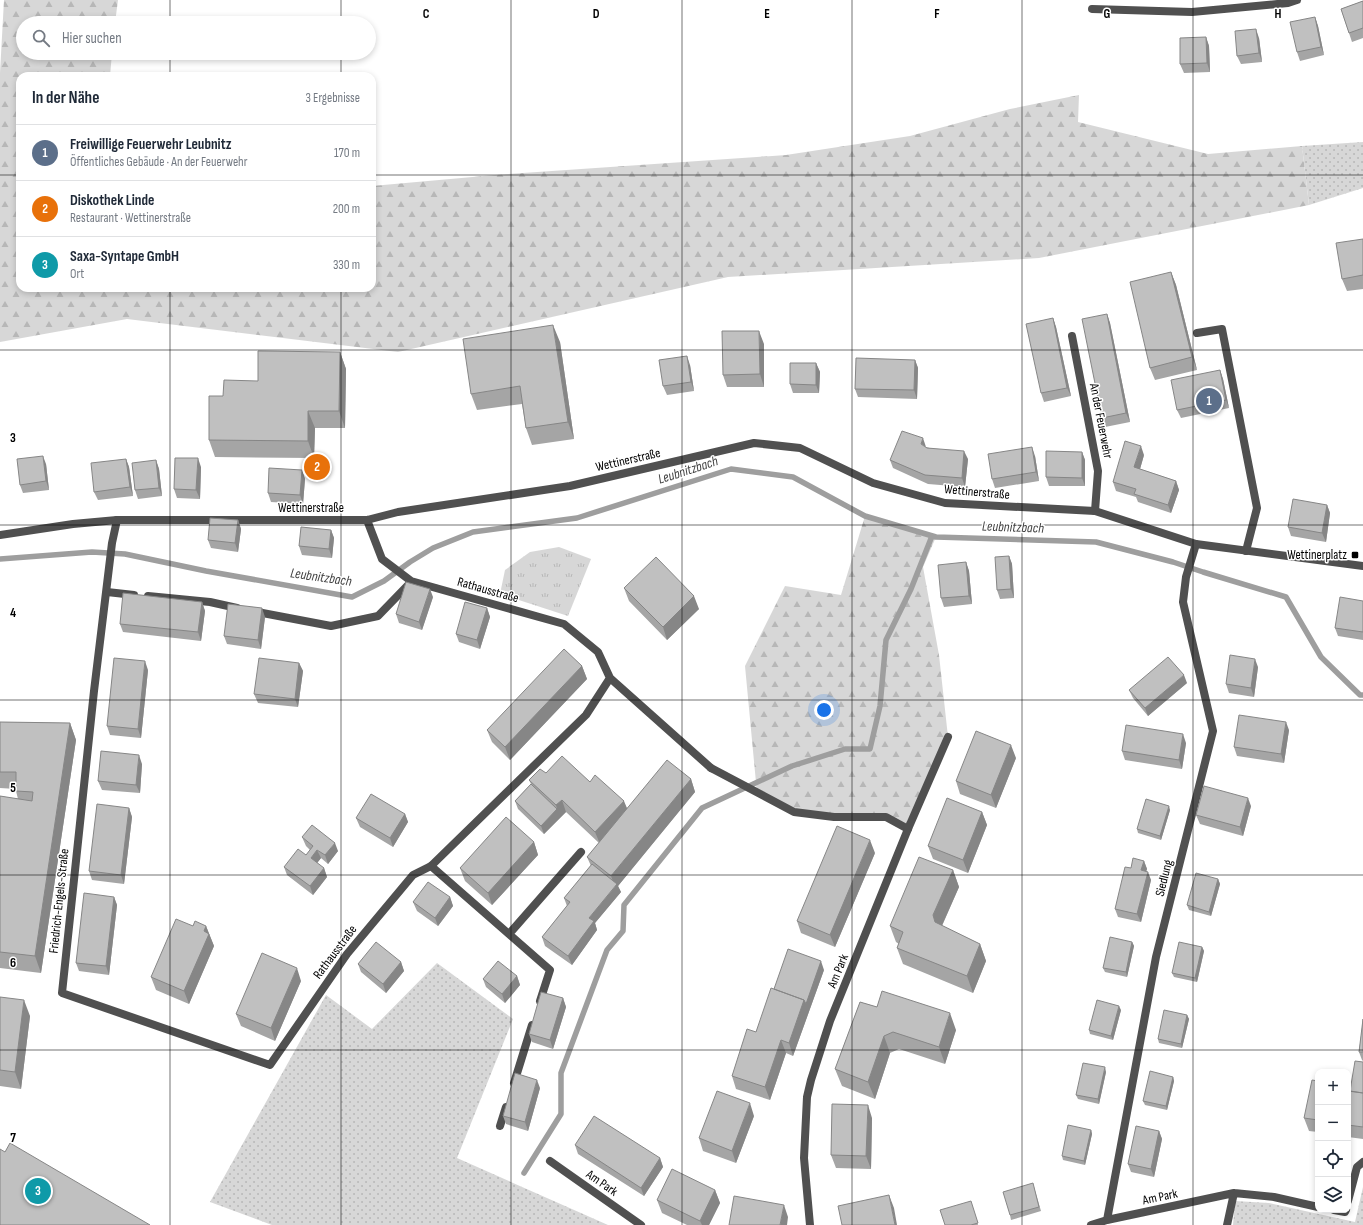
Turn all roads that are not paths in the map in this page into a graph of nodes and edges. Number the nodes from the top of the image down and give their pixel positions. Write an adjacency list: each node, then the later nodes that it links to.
1 (1297, 0): 2 (street)
2 (1092, 9)
3 (1196, 333): 10 (street)
4 (1072, 336): 5 (street, An der Feuerwehr)
5 (1094, 511): 7 (street, Wettinerstraße); 9 (street, Wettinerstraße)
6 (116, 520): 7 (street, Wettinerstraße); 8 (street, Wettinerstraße); 13 (street, Friedrich-Engels-Straße)
7 (367, 520): 12 (street, Rathausstraße)
8 (0, 535)
9 (1196, 544): 10 (street, Wettinerstraße); 27 (street, Siedlung)
10 (1246, 551): 11 (street)
11 (1363, 566)
12 (408, 579): 13 (street); 14 (street, Rathausstraße)
13 (107, 592): 20 (street, Friedrich-Engels-Straße)
14 (610, 678): 16 (street, Rathausstraße); 18 (street, Rathausstraße)
15 (948, 737): 16 (street, Am Park)
16 (908, 829): 29 (street, Am Park)
17 (581, 852): 19 (street)
18 (431, 866): 19 (street); 20 (street, Rathausstraße)
19 (509, 934): 21 (street)
20 (270, 1065)
21 (500, 1126)
22 (550, 1161): 28 (street, Am Park)
23 (1363, 1162): 24 (street)
24 (1351, 1190)
25 (1234, 1193): 26 (street, Am Park); 27 (street, Am Park); 31 (street)
26 (1315, 1206)
27 (1107, 1220): 30 (street, Am Park)
28 (641, 1225)
29 (810, 1225)
30 (1091, 1225)
31 (1227, 1225)

